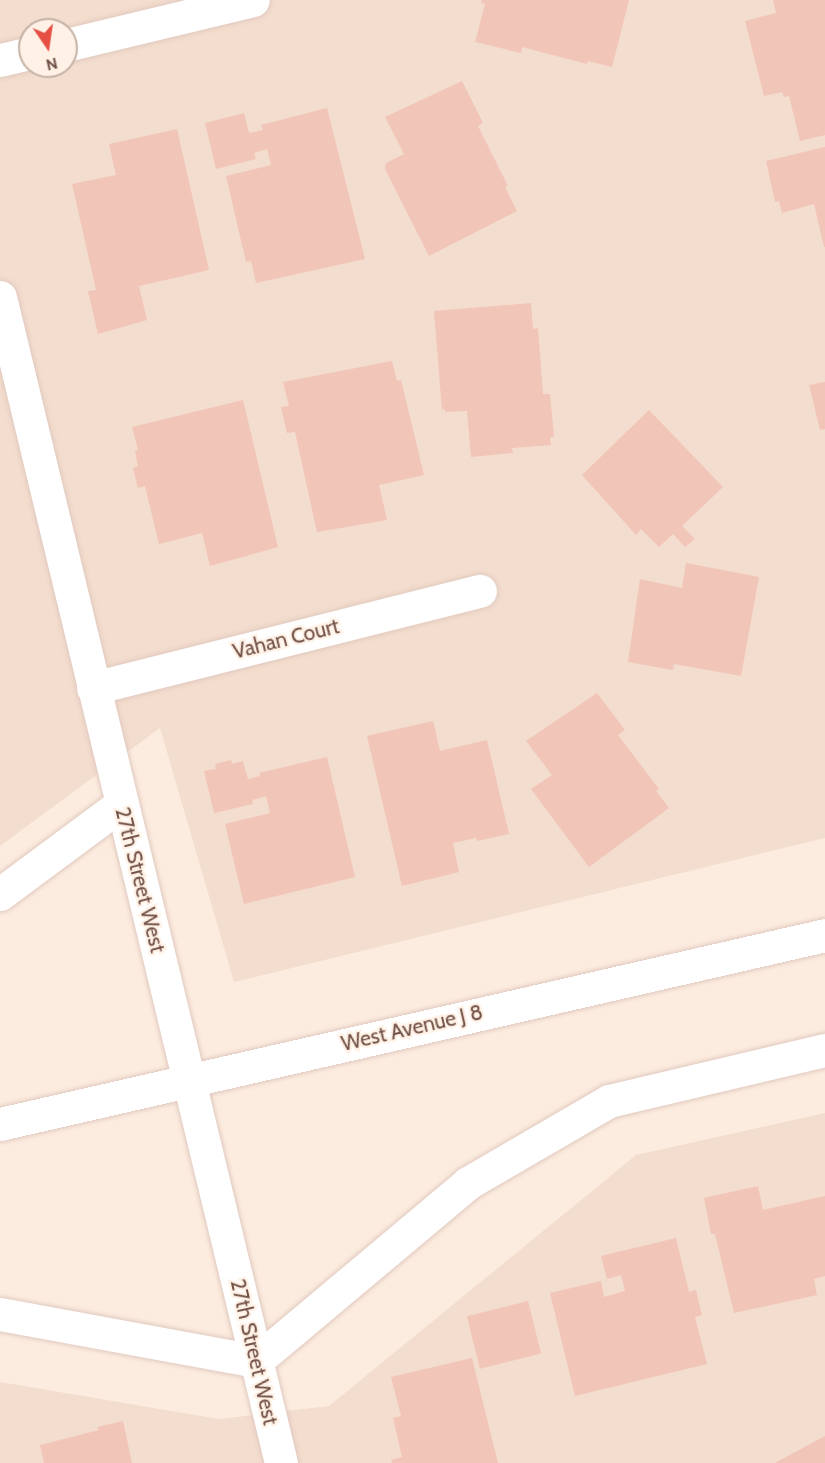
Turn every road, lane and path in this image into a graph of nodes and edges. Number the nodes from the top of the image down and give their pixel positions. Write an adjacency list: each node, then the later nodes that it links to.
1 (253, 0): 2 (street)
2 (78, 42)
3 (18, 56): 4 (street)
4 (0, 60)
5 (0, 297): 7 (street, 27th Street West)
6 (480, 591): 7 (street, Vahan Court)
7 (93, 688): 8 (street, 27th Street West)
8 (121, 804): 9 (street); 12 (street, 27th Street West)
9 (0, 894)
10 (825, 935): 12 (street, West Avenue J 8)
11 (825, 1050): 15 (street)
12 (190, 1078): 13 (street, West Avenue J 8); 15 (street, 27th Street West)
13 (0, 1124)
14 (0, 1314): 15 (street)
15 (256, 1361): 16 (street, 27th Street West)
16 (281, 1463)

